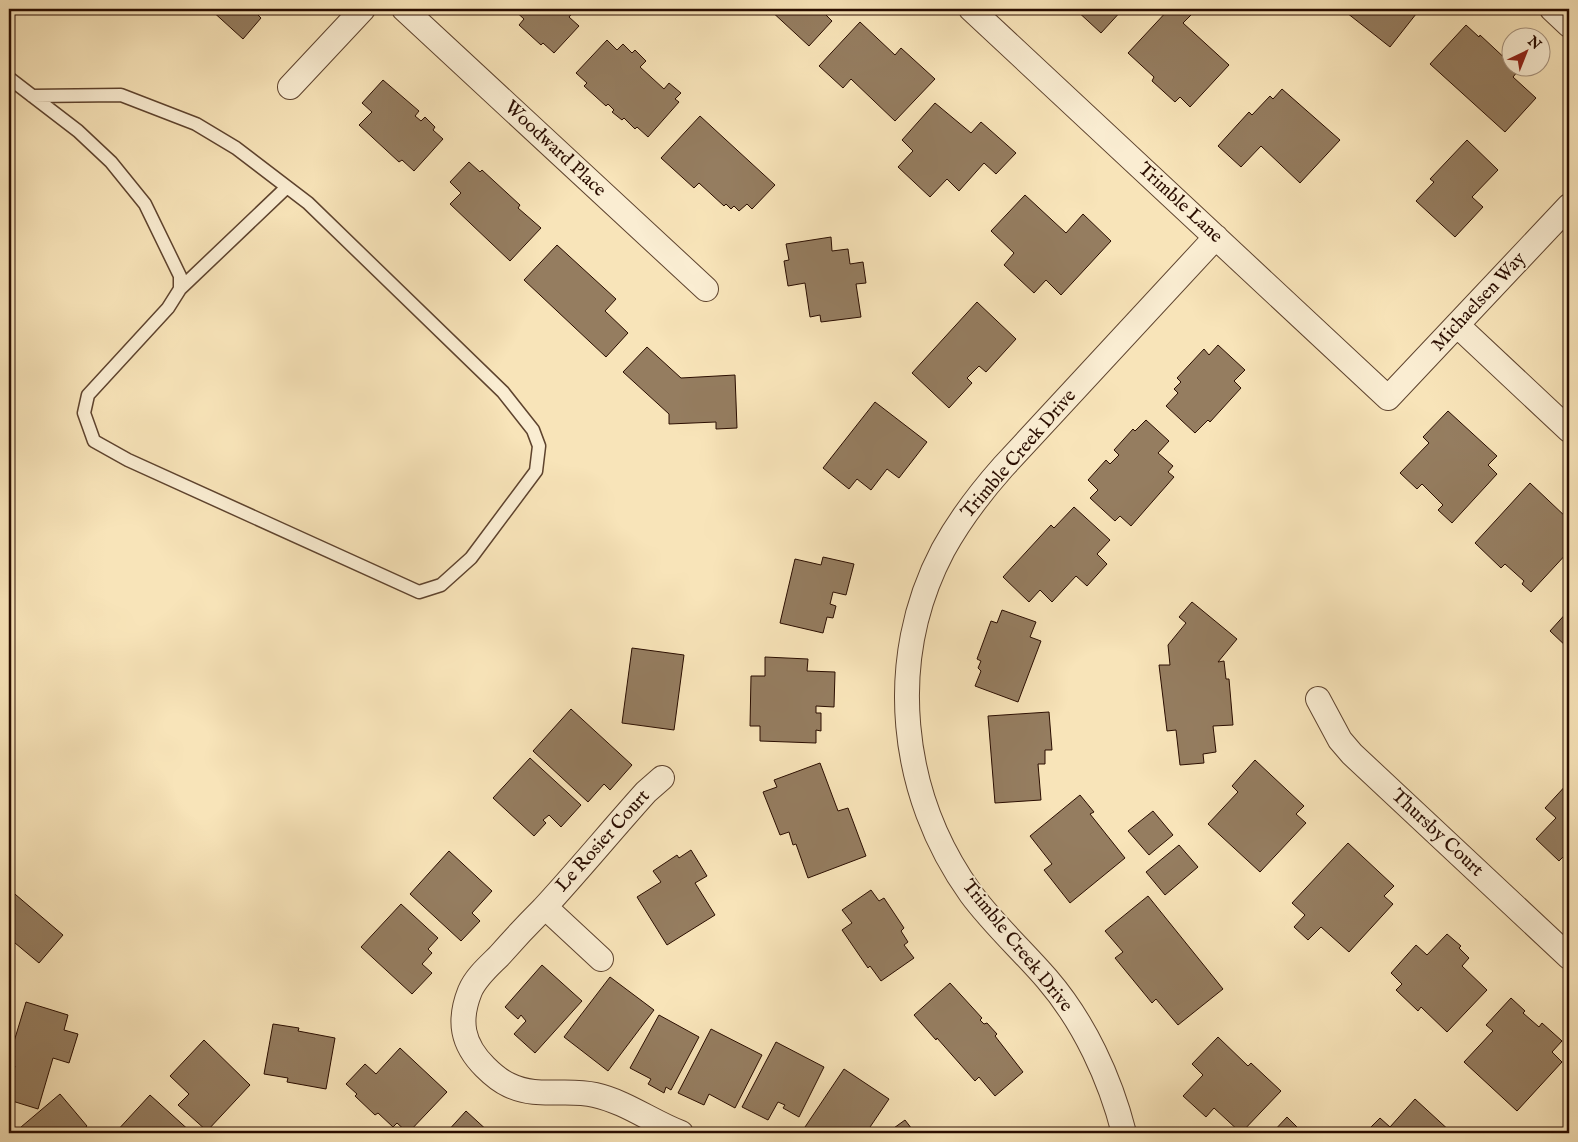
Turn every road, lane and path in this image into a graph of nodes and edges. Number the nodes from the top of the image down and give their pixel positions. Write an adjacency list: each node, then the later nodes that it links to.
1 (363, 9): 7 (street)
2 (404, 9): 13 (street, Woodward Place)
3 (971, 9): 11 (street, Trimble Lane)
4 (1552, 9): 5 (street)
5 (1569, 25)
6 (9, 78): 8 (lane)
7 (290, 87)
8 (32, 96): 9 (lane); 12 (lane)
9 (287, 187): 12 (lane); 12 (lane)
10 (1569, 206): 14 (street, Michaelsen Way)
11 (1216, 237): 15 (street, Trimble Lane); 23 (street, Trimble Creek Drive)
12 (180, 289)
13 (706, 289)
14 (1457, 325): 15 (street, Michaelsen Way); 16 (street)
15 (1388, 398)
16 (1569, 430)
17 (1318, 699): 20 (street, Thursby Court)
18 (662, 778): 19 (street, Le Rosier Court)
19 (545, 906): 21 (street, Le Rosier Court); 22 (street, Le Rosier Court)
20 (1569, 957)
21 (602, 959)
22 (681, 1133)
23 (1124, 1133)

